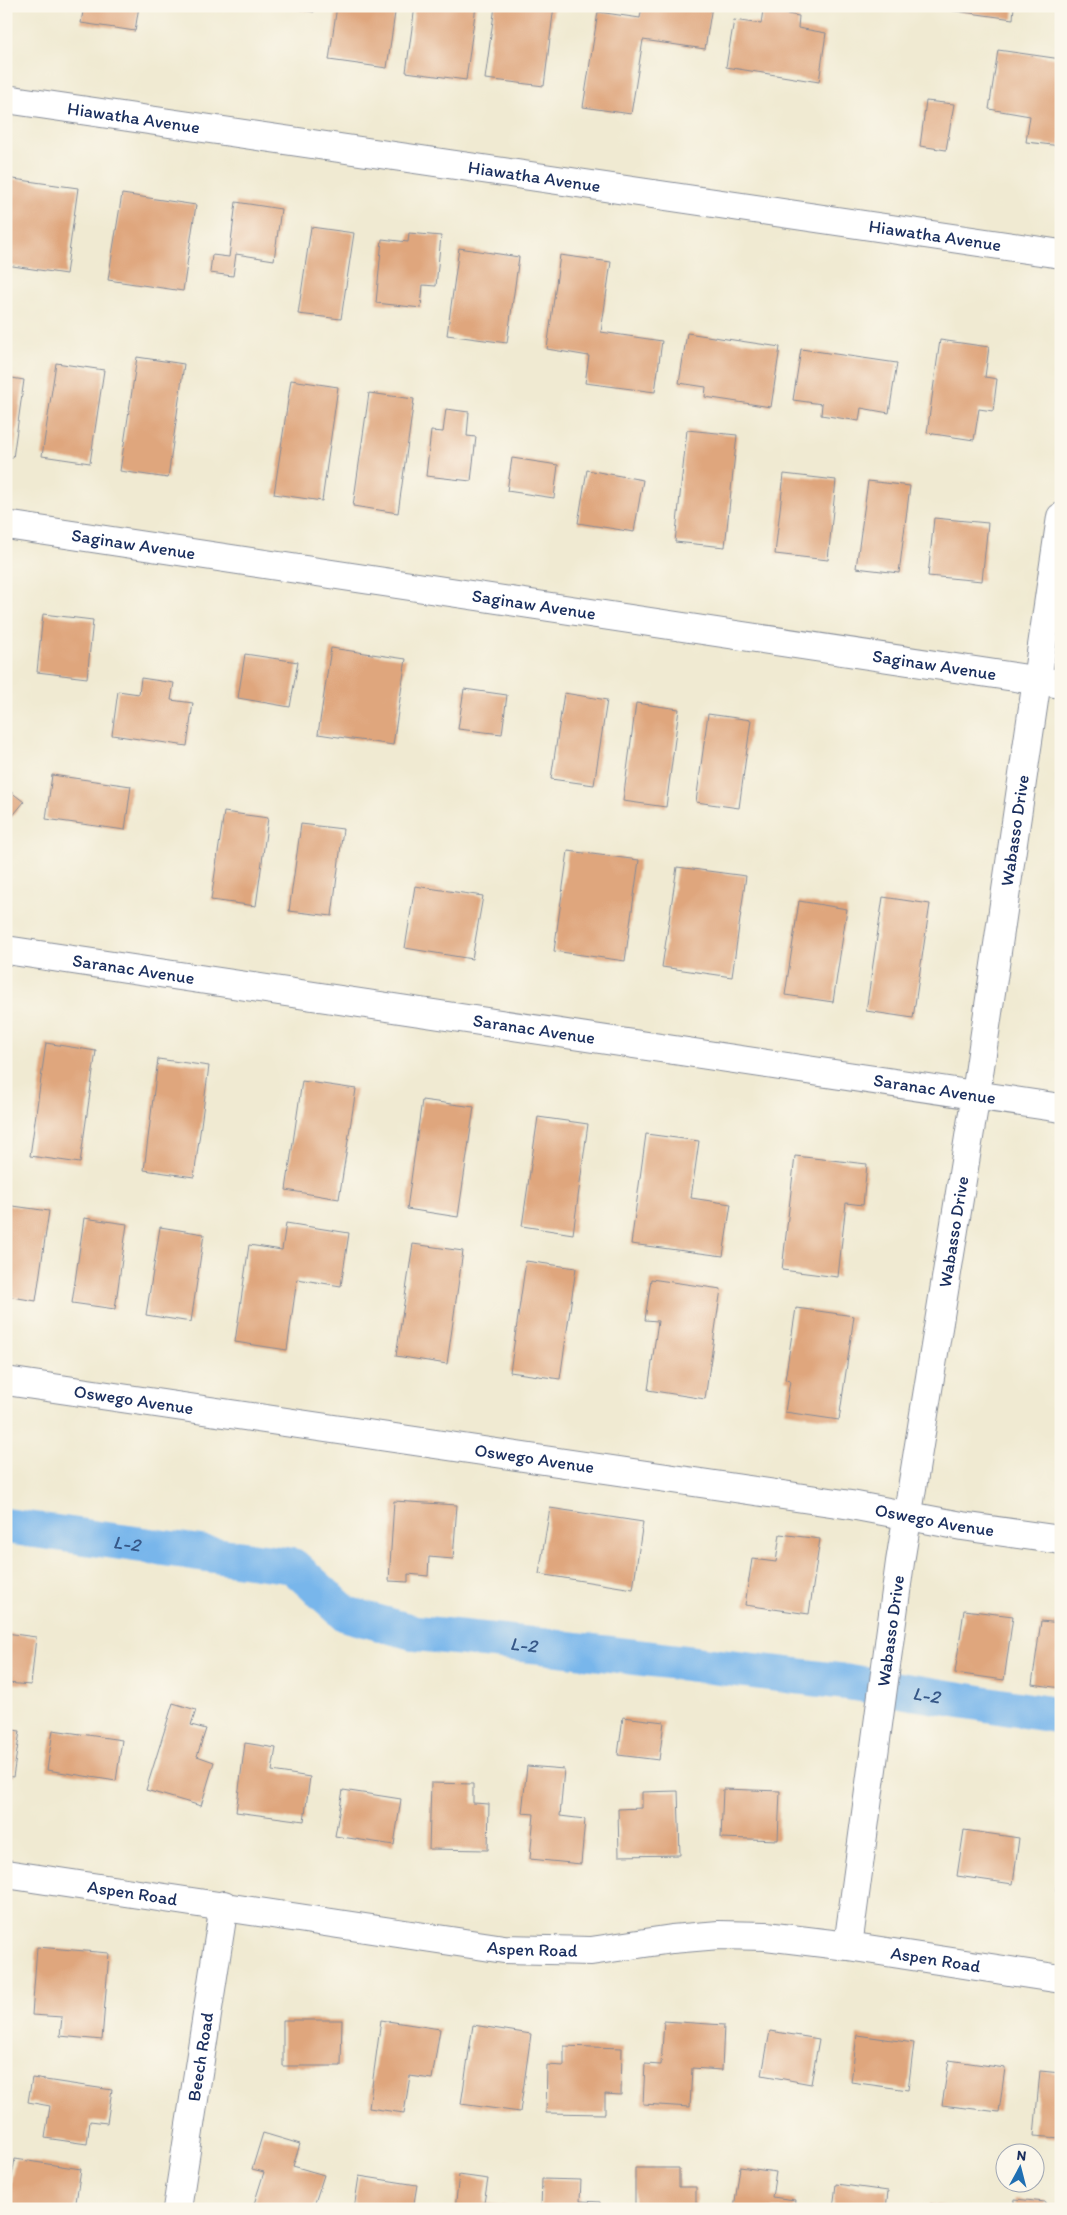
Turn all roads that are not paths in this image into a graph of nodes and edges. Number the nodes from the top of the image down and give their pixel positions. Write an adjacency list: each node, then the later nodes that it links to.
1 (6, 99): 2 (street, Hiawatha Avenue)
2 (1061, 254)
3 (1061, 517): 5 (street, Wabasso Drive)
4 (6, 525): 5 (street, Saginaw Avenue)
5 (1049, 682): 7 (street, Wabasso Drive)
6 (6, 950): 7 (street, Saranac Avenue)
7 (976, 1094): 8 (street, Saranac Avenue); 10 (street, Wabasso Drive)
8 (1061, 1108)
9 (6, 1381): 10 (street, Oswego Avenue)
10 (908, 1516): 11 (street, Oswego Avenue); 14 (street, Wabasso Drive)
11 (1061, 1540)
12 (6, 1874): 13 (street, Aspen Road)
13 (224, 1905): 14 (street, Aspen Road); 16 (street, Beech Road)
14 (848, 1946): 15 (street, Aspen Road)
15 (1061, 1979)
16 (178, 2209)

